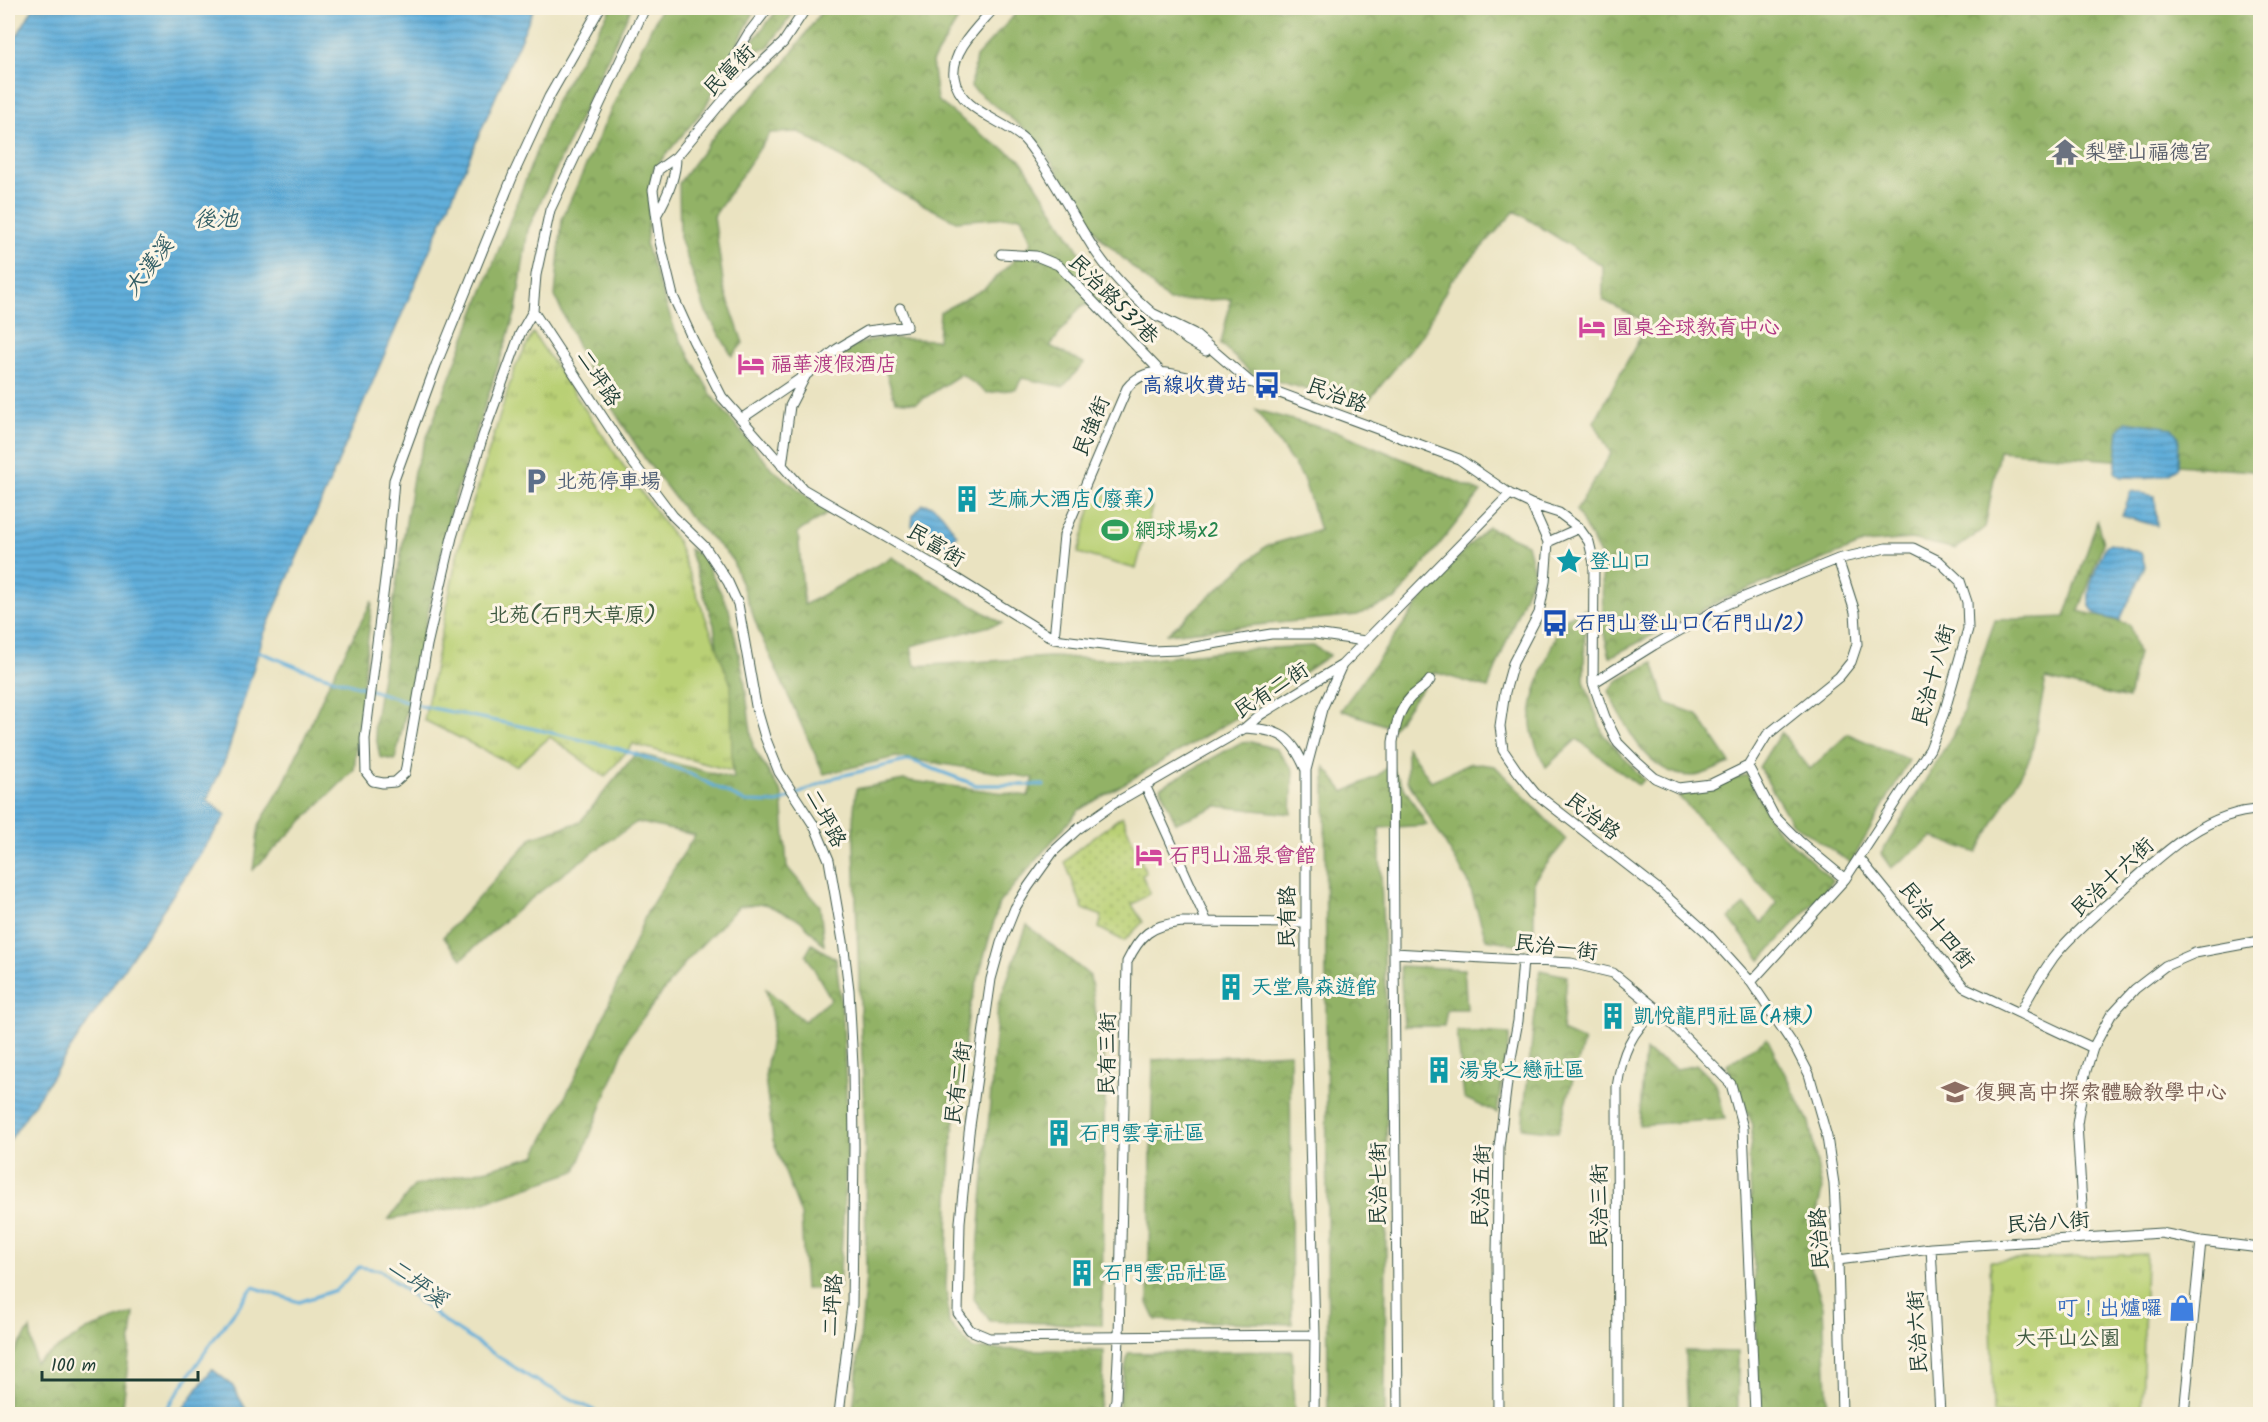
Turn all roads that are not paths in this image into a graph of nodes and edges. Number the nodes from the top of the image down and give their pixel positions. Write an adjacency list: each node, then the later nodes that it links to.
1 (600, 8): 11 (street)
2 (645, 8): 11 (street)
3 (768, 8): 6 (street)
4 (806, 8): 6 (street, 民富街)
5 (994, 8): 14 (street)
6 (732, 90): 7 (street, 民富街)
7 (676, 157): 8 (street, 民富街); 8 (street, 民富街)
8 (657, 214): 15 (street, 民富街)
9 (1002, 254): 12 (street, 民治路537巷)
10 (900, 308): 13 (street)
11 (533, 311): 50 (street, 二坪路)
12 (1161, 372): 14 (street); 22 (street, 民強街)
13 (806, 375): 15 (street); 16 (street)
14 (1250, 382): 17 (street, 民治路)
15 (741, 420): 16 (street, 民富街)
16 (782, 466): 22 (street, 民富街)
17 (1510, 494): 18 (street, 民治路); 23 (street, 民有路)
18 (1531, 504): 19 (street); 20 (street, 民治路)
19 (1579, 528): 20 (street); 26 (street)
20 (1548, 542): 39 (street, 民治路)
21 (1838, 559): 26 (street, 民治十八街); 28 (street); 32 (street, 民治十八街)
22 (1054, 639): 23 (street, 民富街)
23 (1365, 641): 24 (street, 民有路)
24 (1342, 665): 27 (street, 民有二街); 29 (street, 民有路)
25 (1430, 680): 37 (street)
26 (1593, 683): 28 (street)
27 (1245, 728): 29 (street); 30 (street, 民有二街)
28 (1748, 766): 33 (street)
29 (1306, 770): 35 (street, 民有路)
30 (1145, 785): 34 (street); 49 (street, 民有二街)
31 (2260, 810): 41 (street, 民治十六街)
32 (1860, 859): 33 (street, 民治十八街); 41 (street, 民治十四街)
33 (1845, 879): 39 (street, 民治十八街)
34 (1208, 922): 35 (street, 民有三街); 49 (street, 民有三街)
35 (1305, 923): 48 (street, 民有路)
36 (2260, 941): 42 (street)
37 (1394, 953): 38 (street, 民治一街); 53 (street, 民治七街)
38 (1523, 960): 40 (street, 民治一街); 54 (street, 民治五街)
39 (1751, 982): 47 (street, 民治路)
40 (1657, 1009): 55 (street, 民治三街); 56 (street, 民治一街)
41 (2020, 1013): 42 (street, 民治十四街)
42 (2093, 1048): 43 (street)
43 (2084, 1238): 44 (street, 民治八街); 45 (street, 民治八街)
44 (2201, 1241): 46 (street, 民治八街); 59 (street)
45 (1931, 1248): 47 (street, 民治八街); 58 (street, 民治六街)
46 (2260, 1248)
47 (1838, 1260): 57 (street, 民治路)
48 (1315, 1335): 49 (street, 民有二街); 52 (street, 民有路)
49 (1119, 1338): 51 (street, 民有三街)
50 (839, 1414)
51 (1113, 1414)
52 (1314, 1414)
53 (1398, 1414)
54 (1498, 1414)
55 (1618, 1414)
56 (1755, 1414)
57 (1842, 1414)
58 (1940, 1414)
59 (2184, 1414)

